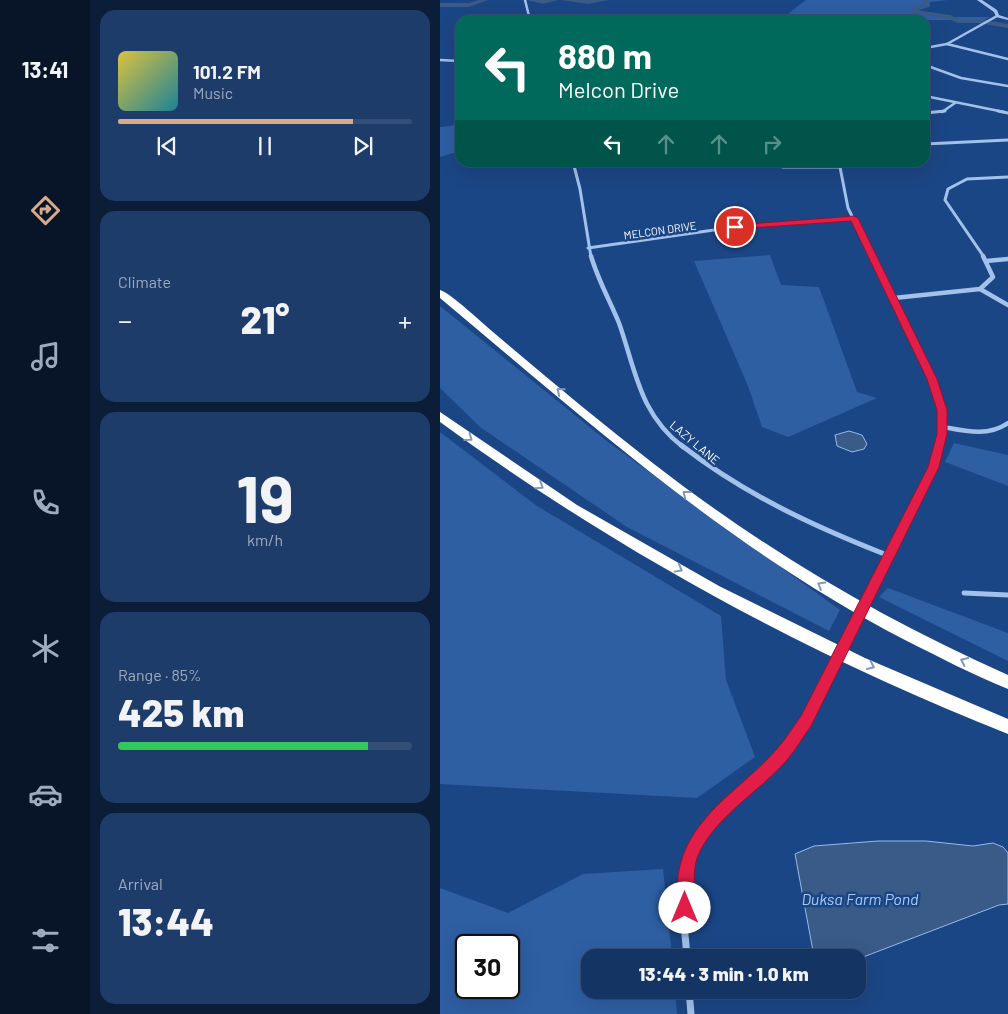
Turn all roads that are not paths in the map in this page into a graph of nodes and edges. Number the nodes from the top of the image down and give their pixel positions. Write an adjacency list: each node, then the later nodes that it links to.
1 (979, 0): 4 (street)
2 (526, 1): 3 (street)
3 (529, 15)
4 (997, 16): 5 (street); 6 (street)
5 (1008, 19)
6 (947, 44): 7 (street); 8 (street)
7 (930, 47)
8 (1008, 59)
9 (440, 60): 10 (street)
10 (455, 61)
11 (930, 68): 12 (street)
12 (935, 70): 13 (street); 14 (street)
13 (930, 71)
14 (1008, 86)
15 (930, 97): 16 (street)
16 (955, 103): 17 (street); 18 (street)
17 (930, 113)
18 (1008, 113)
19 (1008, 140): 20 (street)
20 (930, 144)
21 (574, 167): 25 (street, LAZY LANE)
22 (839, 167): 24 (street)
23 (1008, 177): 27 (street)
24 (854, 218): 25 (street, MELCON DRIVE); 30 (street)
25 (588, 248): 35 (street, LAZY LANE)
26 (1008, 259): 27 (street)
27 (986, 261): 28 (street)
28 (980, 290): 30 (street); 31 (street)
29 (440, 293): 38 (highway, one-way to 29)
30 (894, 298): 34 (street)
31 (1008, 305)
32 (440, 416): 39 (highway, one-way to 39)
33 (1008, 423): 34 (street)
34 (943, 427): 35 (street)
35 (888, 555): 40 (street, bridge)
36 (964, 593): 37 (street)
37 (1008, 595)
38 (1008, 682)
39 (1008, 727)
40 (687, 949)
41 (690, 999): 42 (street)
42 (691, 1014)

